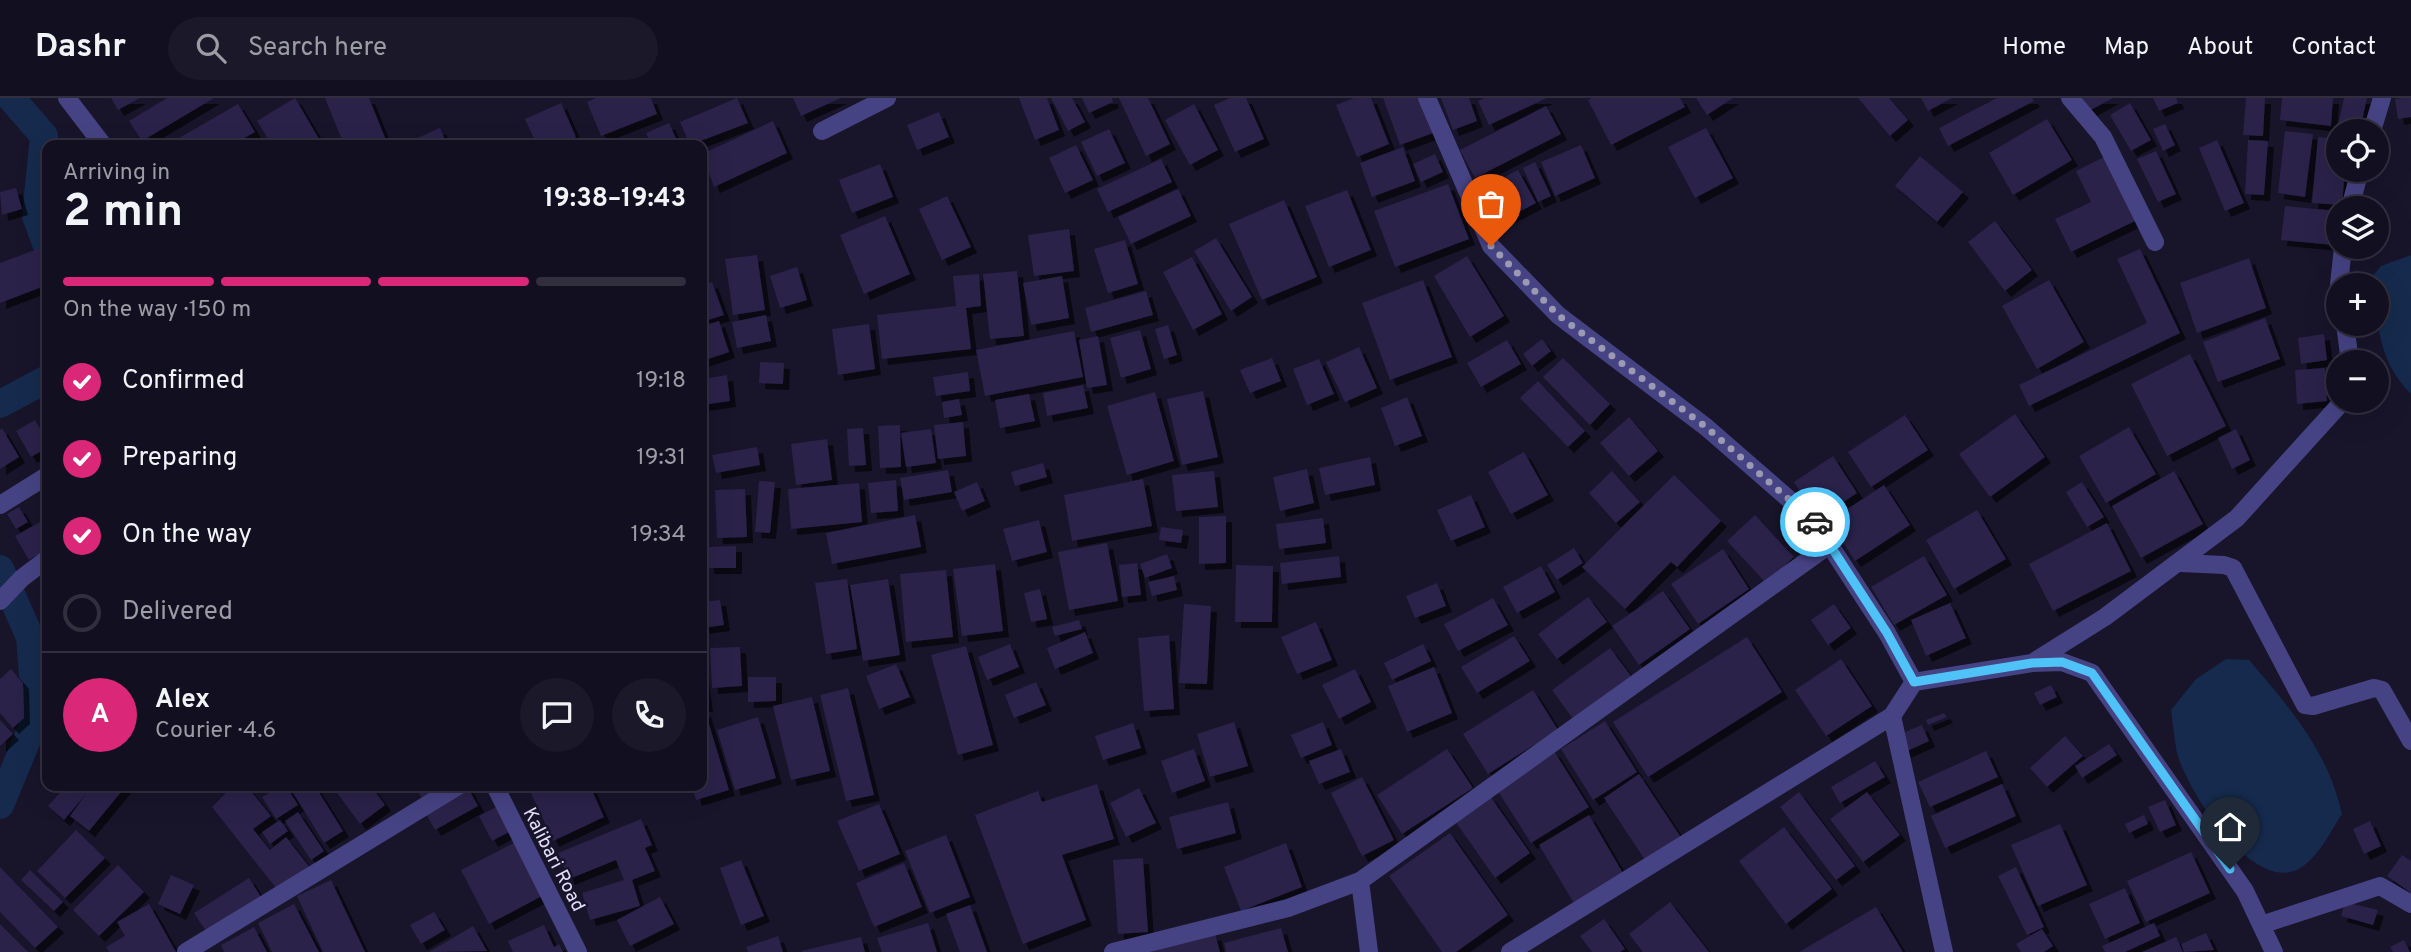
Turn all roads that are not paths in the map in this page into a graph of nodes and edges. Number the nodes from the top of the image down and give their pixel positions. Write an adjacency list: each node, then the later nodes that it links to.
1 (67, 98): 8 (street)
2 (887, 98): 7 (street)
3 (1427, 98): 13 (street)
4 (2070, 98): 9 (street)
5 (2382, 98): 6 (street)
6 (2376, 119)
7 (822, 131)
8 (99, 140)
9 (2155, 242)
10 (2332, 413): 15 (street)
11 (42, 479): 12 (street)
12 (0, 505)
13 (1832, 543): 18 (street); 23 (street)
14 (42, 563): 16 (street)
15 (2181, 563): 17 (street); 20 (street)
16 (0, 601)
17 (2032, 663): 18 (street); 25 (street)
18 (1914, 682): 19 (street)
19 (1892, 716): 30 (street); 31 (street)
20 (2411, 741)
21 (450, 791): 26 (street)
22 (498, 791): 27 (street, Kalibari Road)
23 (1360, 881): 28 (street); 29 (street)
24 (2411, 904): 25 (street)
25 (2261, 925): 32 (street)
26 (186, 952)
27 (578, 952)
28 (1113, 952)
29 (1369, 952)
30 (1510, 952)
31 (1944, 952)
32 (2274, 952)

